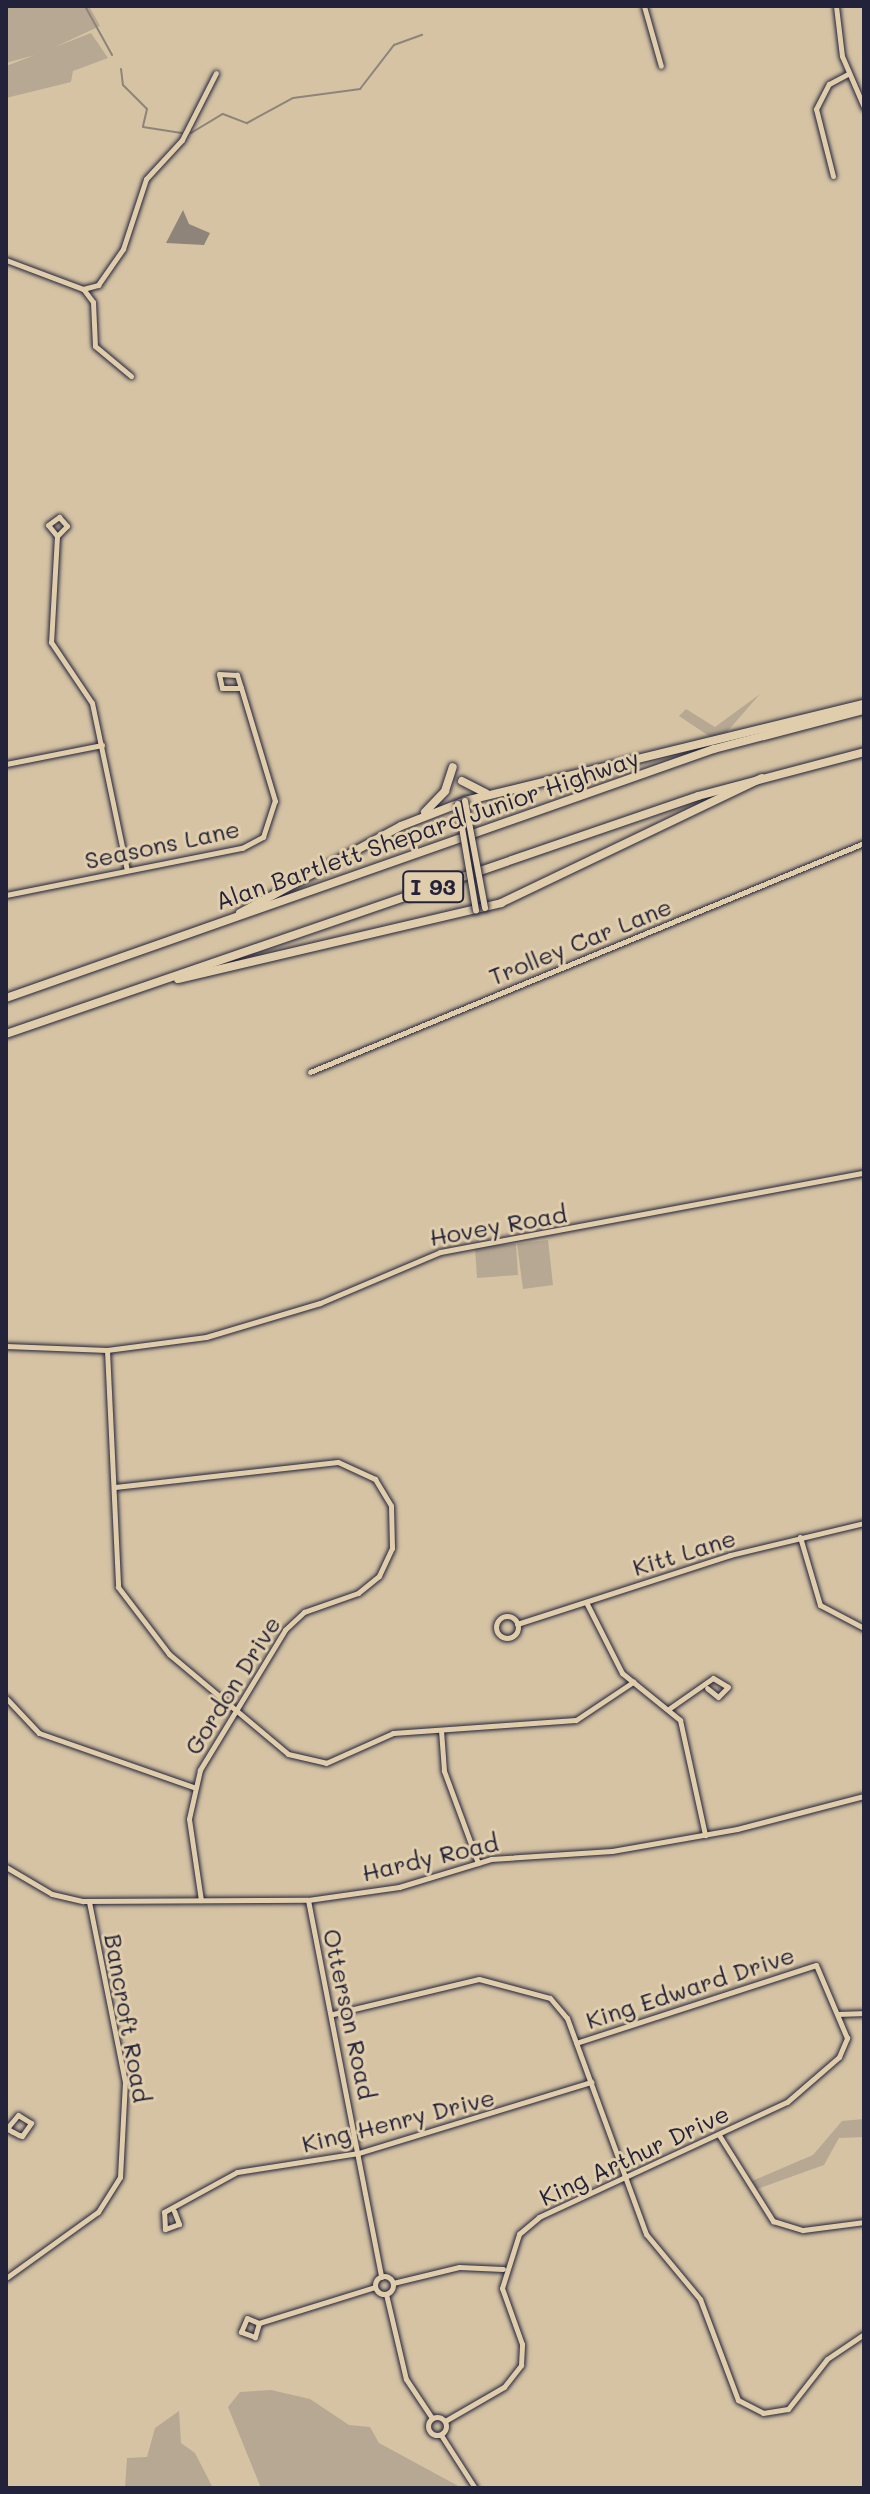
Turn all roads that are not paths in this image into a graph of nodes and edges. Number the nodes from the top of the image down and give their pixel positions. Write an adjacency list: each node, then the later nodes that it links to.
1 (644, 6): 3 (street)
2 (836, 6): 5 (street)
3 (661, 66)
4 (216, 73): 9 (street)
5 (848, 74): 6 (street); 7 (street)
6 (864, 107)
7 (833, 176)
8 (6, 260): 10 (street)
9 (98, 285): 10 (street); 11 (street)
10 (83, 289): 11 (street)
11 (93, 302): 12 (street)
12 (131, 376)
13 (57, 536): 17 (street)
14 (241, 688): 14 (street, Seasons Lane); 27 (street, Seasons Lane)
15 (864, 704): 23 (highway)
16 (864, 710): 30 (highway, Alan Bartlett Shepard Junior Highway / I 93)
17 (102, 745): 19 (street); 27 (street)
18 (864, 752): 21 (highway, I 93)
19 (6, 764)
20 (453, 767): 25 (highway)
21 (772, 772): 29 (highway); 31 (highway, I 93)
22 (462, 781): 23 (highway)
23 (494, 793): 24 (highway)
24 (462, 803): 25 (highway); 29 (main road, bridge)
25 (412, 821): 30 (highway)
26 (864, 843): 34 (street, Trolley Car Lane)
27 (127, 870): 28 (street, Seasons Lane)
28 (6, 895)
29 (480, 909): 31 (highway)
30 (232, 919): 32 (highway, Alan Bartlett Shepard Junior Highway / I 93)
31 (170, 979): 33 (highway, I 93)
32 (6, 998)
33 (6, 1034)
34 (310, 1072)
35 (864, 1173): 37 (street, Hovey Road)
36 (6, 1346): 37 (street, Hovey Road)
37 (107, 1350): 38 (street)
38 (115, 1487): 48 (street); 48 (street, Gordon Drive)
39 (864, 1523): 40 (street, Kitt Lane)
40 (800, 1537): 41 (street, Kitt Lane); 43 (street)
41 (586, 1602): 42 (street, Kitt Lane); 44 (street)
42 (517, 1624): 42 (street, Kitt Lane)
43 (864, 1628)
44 (633, 1682): 47 (street); 49 (street)
45 (707, 1688): 45 (street); 47 (street)
46 (6, 1698): 50 (street)
47 (670, 1708): 52 (street)
48 (236, 1710): 49 (street); 50 (street, Gordon Drive)
49 (441, 1730): 53 (street)
50 (193, 1787): 55 (street, Gordon Drive)
51 (864, 1796): 52 (street, Hardy Road)
52 (705, 1835): 53 (street, Hardy Road)
53 (478, 1863): 56 (street, Hardy Road)
54 (6, 1867): 57 (street, Hardy Road)
55 (201, 1900): 56 (street, Hardy Road); 57 (street, Hardy Road)
56 (308, 1900): 59 (street, Otterson Road)
57 (89, 1902): 71 (street, Bancroft Road)
58 (864, 2013): 60 (street)
59 (333, 2014): 61 (street); 65 (street, Otterson Road)
60 (839, 2014): 61 (street, King Edward Drive); 64 (street, King Arthur Drive)
61 (576, 2043): 62 (street)
62 (591, 2082): 65 (street, King Henry Drive); 66 (street)
63 (6, 2128): 63 (street)
64 (719, 2135): 66 (street, King Arthur Drive); 68 (street)
65 (359, 2153): 67 (street, King Henry Drive); 70 (street, Otterson Road)
66 (626, 2177): 69 (street, King Arthur Drive); 76 (street)
67 (174, 2211)
68 (864, 2222)
69 (503, 2269): 72 (street); 78 (street)
70 (381, 2277): 72 (street); 73 (street)
71 (6, 2278)
72 (393, 2283): 74 (street)
73 (375, 2287): 74 (street); 75 (street)
74 (386, 2294): 77 (street)
75 (259, 2323): 75 (street)
76 (864, 2334)
77 (432, 2418): 78 (street); 79 (street)
78 (445, 2421): 79 (street)
79 (441, 2435): 80 (street)
80 (475, 2488)

